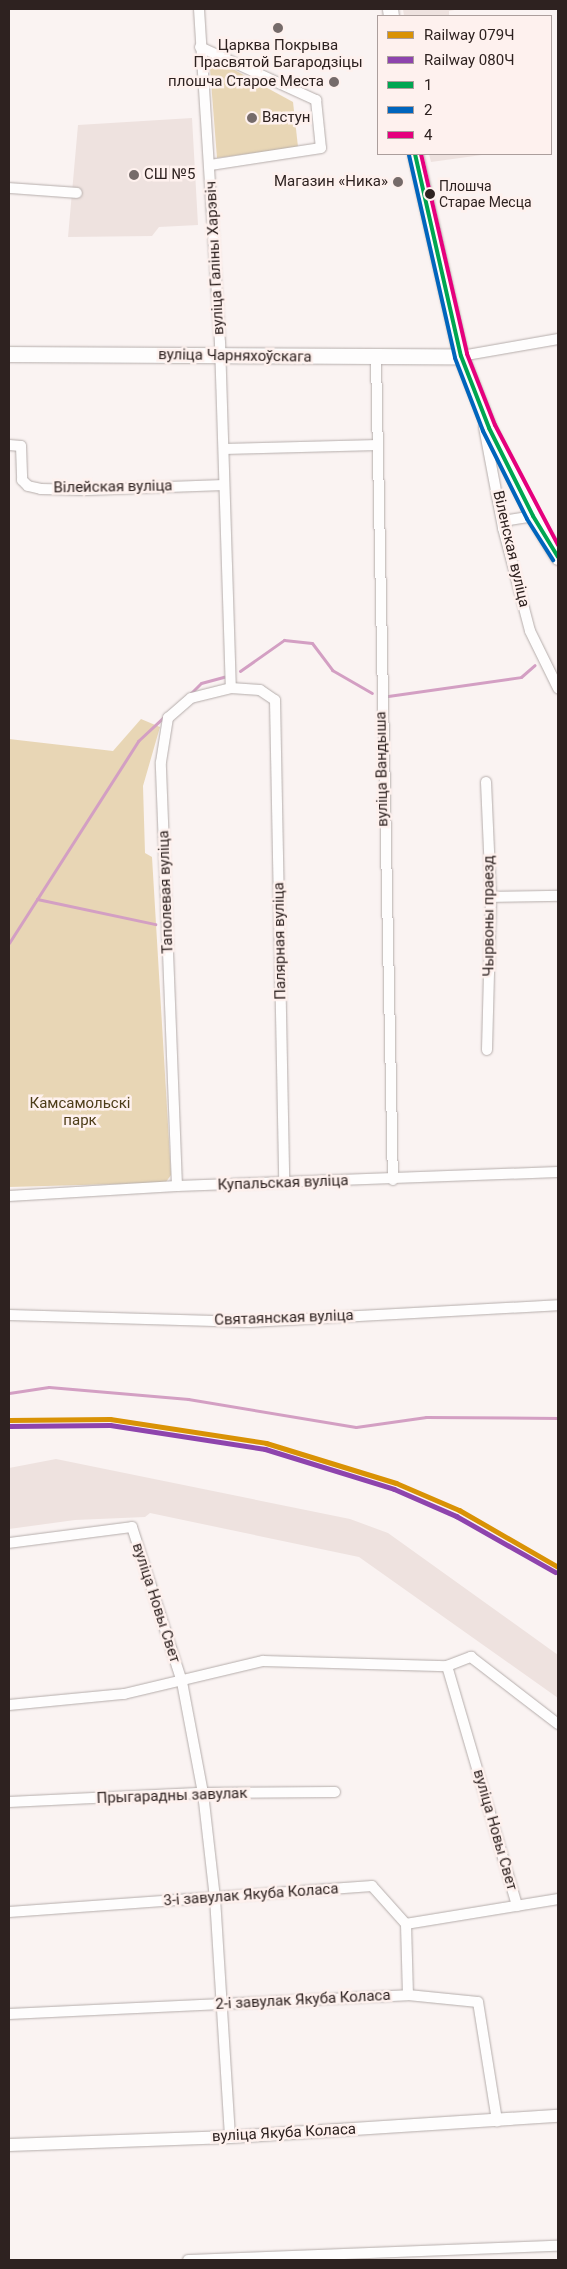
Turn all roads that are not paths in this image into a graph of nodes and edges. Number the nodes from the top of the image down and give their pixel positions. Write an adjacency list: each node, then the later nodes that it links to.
1 (199, 9): 2 (street, вуліца Галіны Харэвіч)
2 (200, 47): 4 (street, вуліца Галіны Харэвіч); 4 (street)
3 (415, 155): 10 (main road, Віленская вуліца)
4 (210, 165): 9 (street, вуліца Галіны Харэвіч)
5 (9, 188): 6 (street)
6 (77, 193)
7 (558, 339): 10 (street)
8 (9, 354): 9 (main road, вуліца Чарняхоўскага)
9 (221, 355): 11 (main road, вуліца Чарняхоўскага); 15 (street, вуліца Галіны Харэвіч)
10 (461, 356): 11 (main road, вуліца Чарняхоўскага); 12 (main road, Віленская вуліца)
11 (376, 358): 14 (street, вуліца Вандыша)
12 (480, 404): 17 (main road, Віленская вуліца); 18 (street, Віленская вуліца)
13 (9, 445): 16 (street, Вілейская вуліца)
14 (378, 445): 15 (street); 28 (street, вуліца Вандыша)
15 (224, 449): 16 (street, вуліца Галіны Харэвіч)
16 (224, 484): 20 (street, вуліца Галіны Харэвіч)
17 (533, 516): 18 (street); 19 (main road, Віленская вуліца)
18 (503, 528): 21 (street, Віленская вуліца)
19 (558, 557)
20 (231, 688): 22 (street, Таполевая вуліца); 30 (street, Таполевая вуліца)
21 (558, 688)
22 (276, 700): 29 (street, Палярная вуліца)
23 (486, 782): 25 (street, Чырвоны праезд)
24 (558, 896): 25 (street)
25 (491, 897): 26 (street, Чырвоны праезд)
26 (487, 1050)
27 (558, 1172): 28 (street, Купальская вуліца)
28 (393, 1180): 29 (street, Купальская вуліца)
29 (284, 1182): 30 (street, Купальская вуліца)
30 (177, 1186): 31 (street, Купальская вуліца)
31 (9, 1196)
32 (558, 1305): 33 (street, Святаянская вуліца)
33 (9, 1314)
34 (9, 1543): 36 (street, вуліца Новы Свет)
35 (447, 1666): 36 (street, вуліца Новы Свет); 38 (street, вуліца Новы Свет); 44 (street, вуліца Новы Свет)
36 (182, 1682): 37 (street, вуліца Новы Свет); 40 (street)
37 (9, 1705)
38 (558, 1724)
39 (335, 1792): 40 (street, Прыгарадны завулак)
40 (203, 1793): 41 (street, Прыгарадны завулак); 42 (street)
41 (9, 1802)
42 (215, 1898): 45 (street, 3-і завулак Якуба Коласа); 46 (street, 3-і завулак Якуба Коласа); 48 (street)
43 (558, 1899): 44 (street, вуліца Новы Свет)
44 (517, 1906): 46 (street, вуліца Новы Свет)
45 (9, 1912)
46 (406, 1924): 47 (street)
47 (408, 1995): 48 (street, 2-і завулак Якуба Коласа); 51 (street, 2-і завулак Якуба Коласа)
48 (223, 2003): 49 (street, 2-і завулак Якуба Коласа); 52 (street)
49 (9, 2014)
50 (558, 2116): 51 (street, вуліца Якуба Коласа)
51 (498, 2120): 52 (street, вуліца Якуба Коласа)
52 (230, 2137): 53 (street, вуліца Якуба Коласа)
53 (9, 2145)
54 (558, 2246): 55 (street)
55 (188, 2260)

